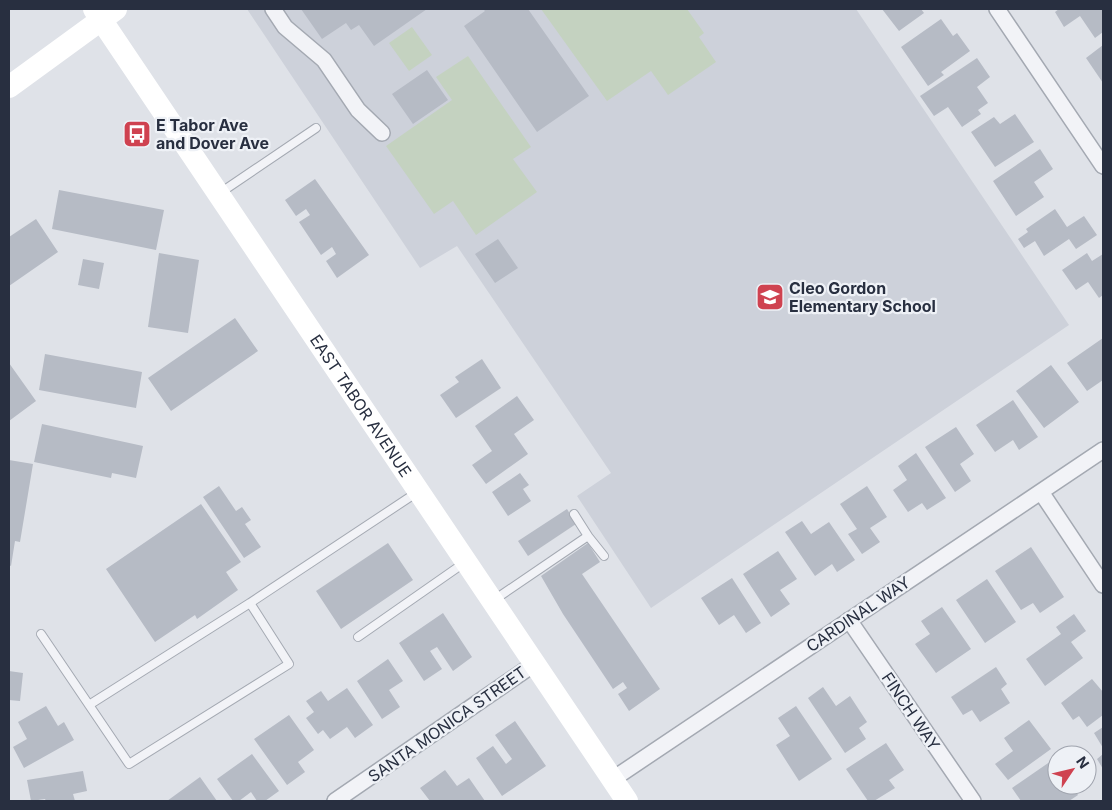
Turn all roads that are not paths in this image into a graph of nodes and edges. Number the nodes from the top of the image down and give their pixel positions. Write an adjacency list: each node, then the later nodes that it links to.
1 (273, 9): 6 (street)
2 (997, 9): 7 (street)
3 (104, 12): 4 (main road); 8 (main road, EAST TABOR AVENUE)
4 (9, 87)
5 (316, 128): 8 (lane)
6 (382, 133)
7 (1103, 164)
8 (218, 194): 10 (main road, EAST TABOR AVENUE)
9 (1103, 450): 11 (street, CARDINAL WAY)
10 (418, 492): 15 (main road, EAST TABOR AVENUE); 18 (lane)
11 (1041, 492): 16 (street); 19 (street, CARDINAL WAY)
12 (574, 514): 13 (lane)
13 (588, 536): 14 (lane); 17 (lane)
14 (604, 556)
15 (466, 562): 17 (main road, EAST TABOR AVENUE); 21 (lane)
16 (1103, 585)
17 (492, 601): 22 (main road, EAST TABOR AVENUE)
18 (250, 603): 23 (lane); 23 (lane)
19 (849, 620): 24 (street, CARDINAL WAY); 27 (street, FINCH WAY)
20 (41, 634): 23 (lane)
21 (358, 637)
22 (534, 664): 24 (main road, EAST TABOR AVENUE); 25 (street, SANTA MONICA STREET)
23 (89, 705)
24 (612, 779): 26 (main road, EAST TABOR AVENUE)
25 (335, 801)
26 (627, 801)
27 (972, 801)

